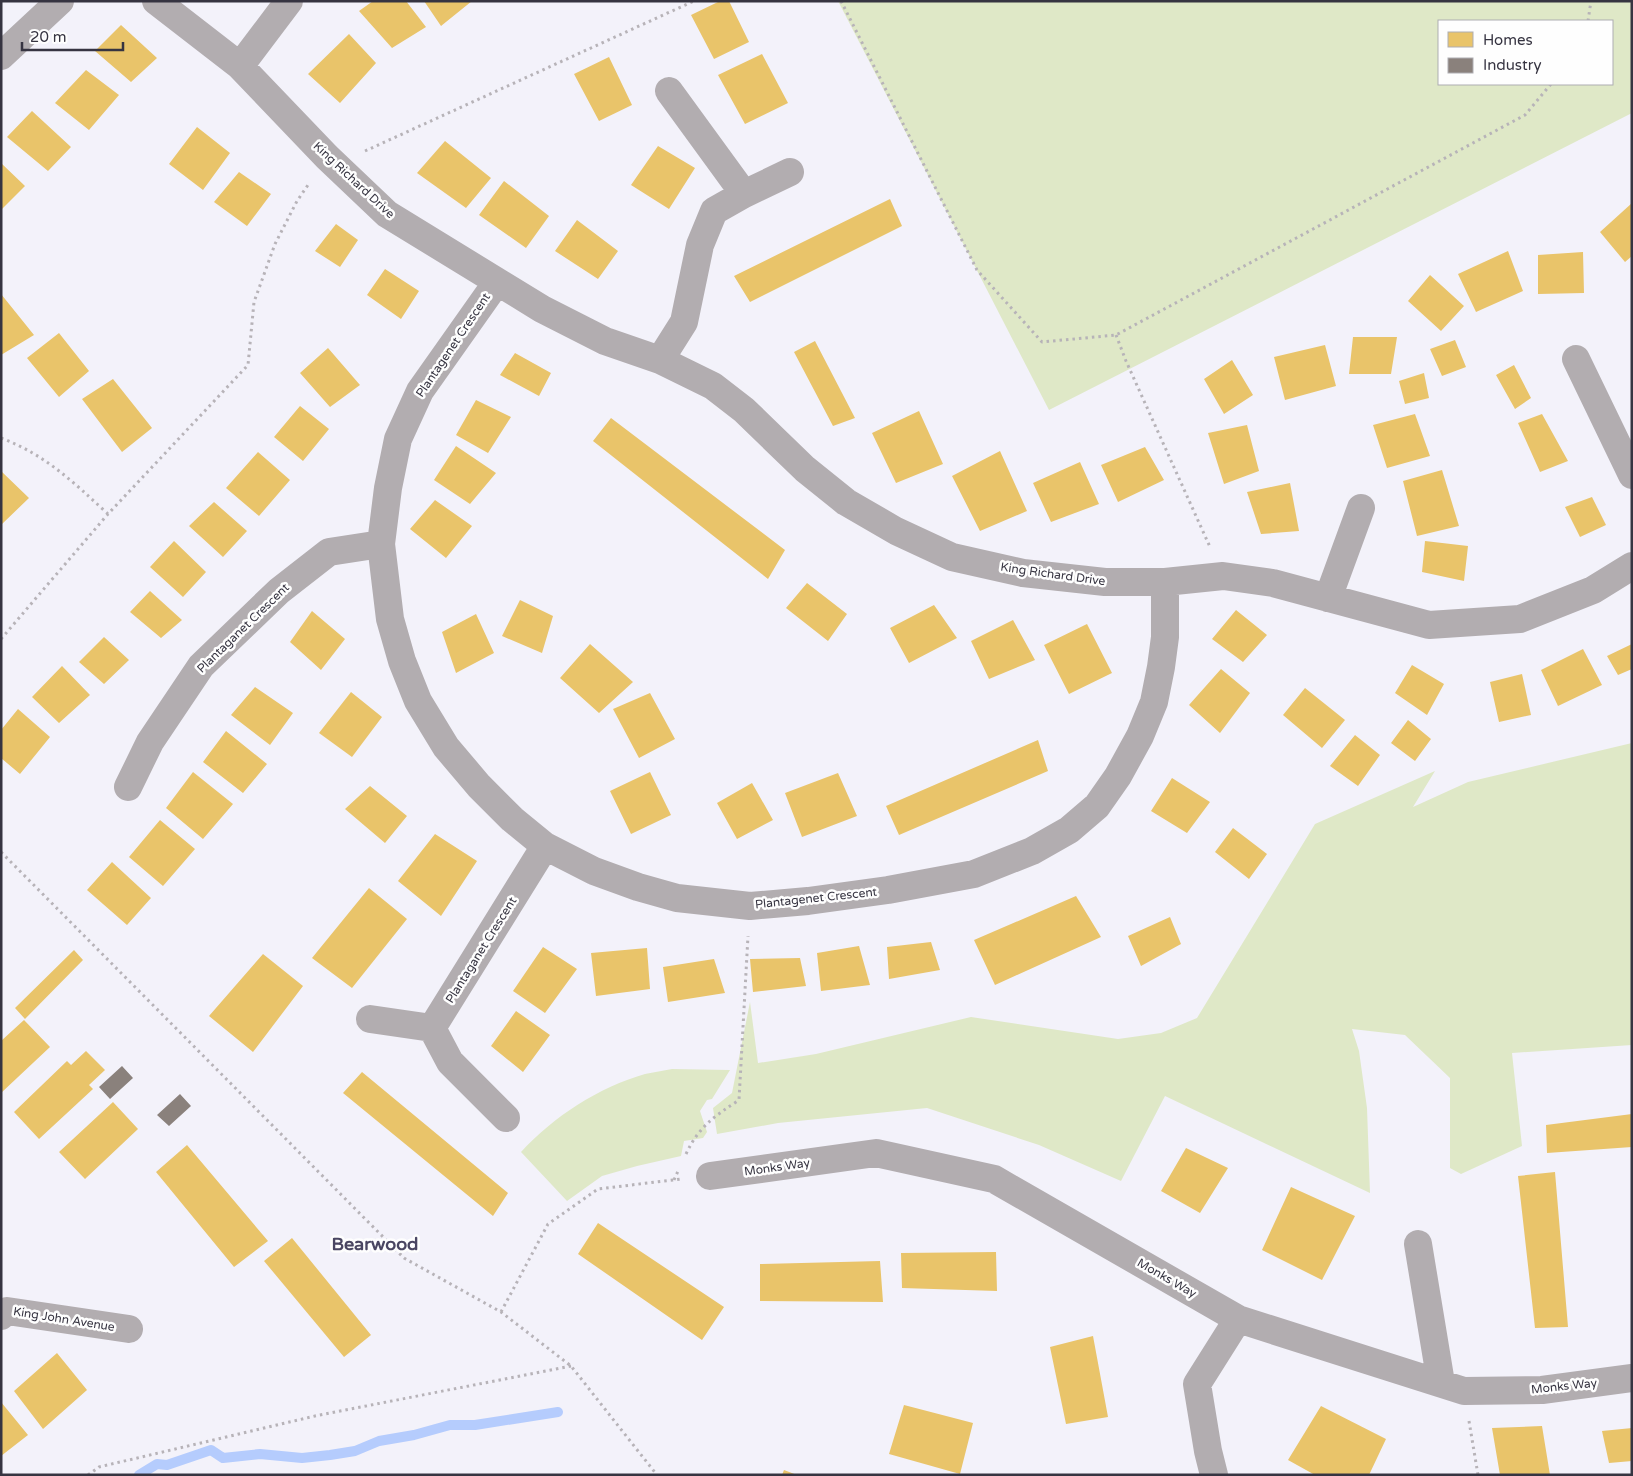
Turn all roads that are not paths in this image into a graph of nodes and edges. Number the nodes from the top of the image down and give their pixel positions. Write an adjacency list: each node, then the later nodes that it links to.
1 (60, 1): 4 (street)
2 (156, 1): 5 (street, King Richard Drive)
3 (289, 1): 5 (street)
4 (1, 56)
5 (240, 66): 9 (street, King Richard Drive)
6 (669, 91): 8 (street)
7 (790, 172): 8 (street)
8 (744, 194): 10 (street)
9 (497, 282): 10 (street, King Richard Drive); 14 (street, Plantagenet Crescent)
10 (660, 360): 16 (street, King Richard Drive)
11 (1576, 360): 12 (street)
12 (1632, 475)
13 (1361, 508): 17 (street)
14 (381, 544): 18 (street, Plantaganet Crescent); 19 (street, Plantagenet Crescent)
15 (1632, 566): 17 (street, King Richard Drive)
16 (1165, 582): 17 (street, King Richard Drive); 19 (street, Plantagenet Crescent)
17 (1328, 598)
18 (128, 787)
19 (545, 846): 21 (street, Plantaganet Crescent)
20 (370, 1019): 21 (street)
21 (432, 1028): 22 (street)
22 (506, 1118)
23 (710, 1176): 26 (street, Monks Way)
24 (1418, 1244): 29 (street)
25 (1, 1316): 27 (street, King John Avenue)
26 (1238, 1319): 29 (street, Monks Way); 30 (street)
27 (129, 1329)
28 (1632, 1378): 29 (street, Monks Way)
29 (1452, 1387)
30 (1214, 1475)

